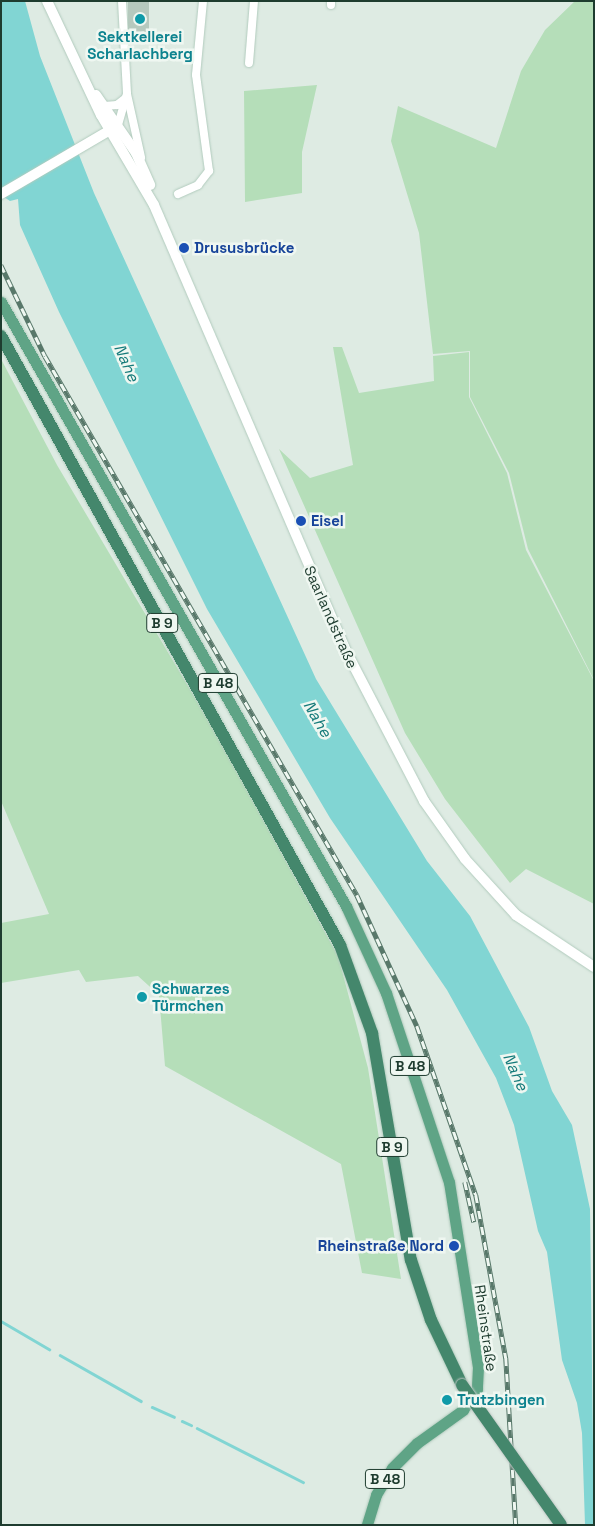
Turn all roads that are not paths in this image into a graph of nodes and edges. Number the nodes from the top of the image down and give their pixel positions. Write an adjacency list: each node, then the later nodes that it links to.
1 (47, 1): 6 (main road)
2 (122, 1): 7 (street)
3 (203, 1): 13 (street)
4 (254, 1): 5 (street)
5 (249, 63)
6 (83, 79): 8 (main road); 10 (main road)
7 (127, 96): 8 (street); 9 (street); 10 (street)
8 (104, 106): 10 (main road)
9 (132, 110): 10 (street); 11 (street)
10 (115, 127): 11 (main road, Saarlandstraße); 12 (main road); 14 (main road, Saarlandstraße)
11 (142, 163): 14 (main road, Saarlandstraße)
12 (1, 194)
13 (178, 194)
14 (154, 205): 17 (main road, Saarlandstraße)
15 (1, 302): 18 (main road, Rheinstraße / B 48)
16 (1, 336): 19 (highway, B 9, bridge)
17 (594, 968)
18 (367, 1525)
19 (561, 1525)

